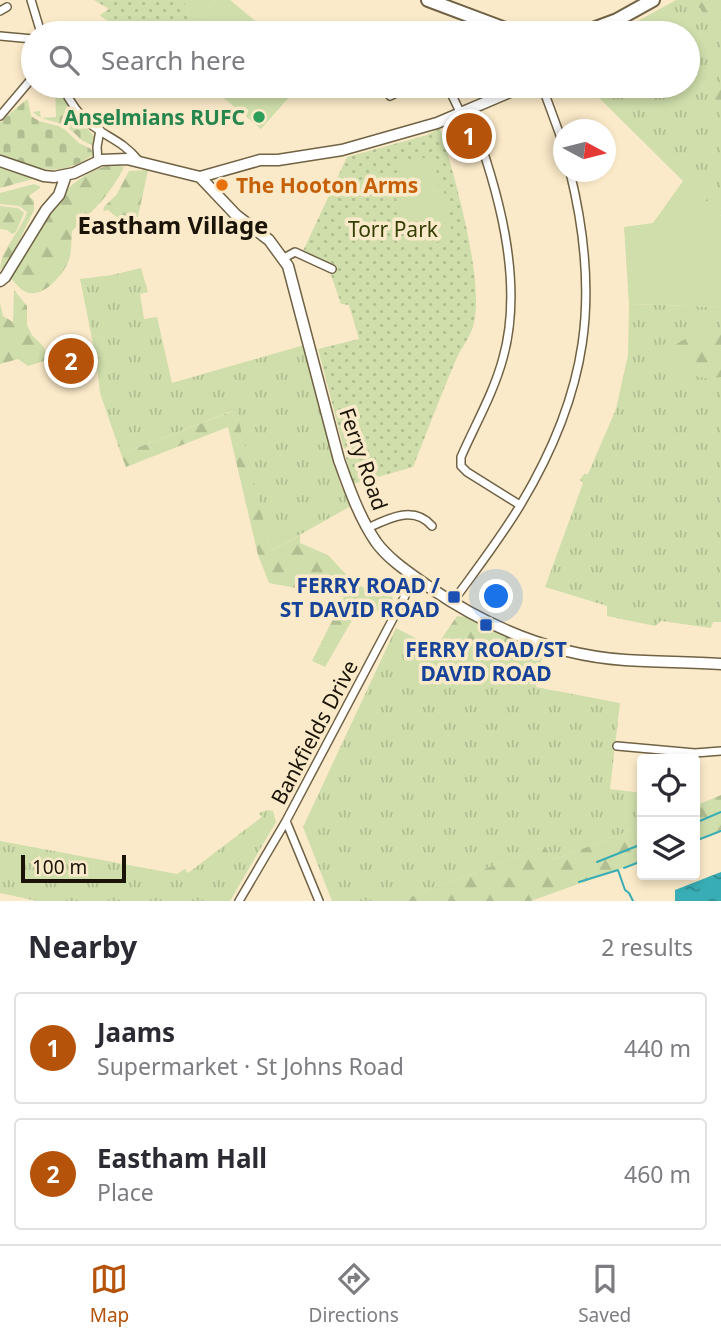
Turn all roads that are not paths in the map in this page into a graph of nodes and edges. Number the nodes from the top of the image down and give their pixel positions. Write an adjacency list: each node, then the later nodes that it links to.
1 (31, 0): 4 (street)
2 (428, 0): 5 (highway)
3 (653, 0): 6 (highway)
4 (37, 21)
5 (484, 21)
6 (610, 21)
7 (0, 36): 8 (street)
8 (21, 38)
9 (21, 91): 15 (street)
10 (70, 98): 17 (street)
11 (455, 98): 14 (street)
12 (497, 98): 14 (street)
13 (546, 98): 16 (street)
14 (465, 112): 22 (street); 27 (street)
15 (0, 116)
16 (554, 119)
17 (100, 130): 19 (street); 20 (street)
18 (0, 161): 21 (street)
19 (98, 162): 20 (street); 21 (street)
20 (139, 162): 22 (street)
21 (66, 175): 26 (street)
22 (200, 177): 24 (street, Ferry Road)
23 (572, 182): 27 (street)
24 (284, 258): 25 (street); 29 (street, Ferry Road)
25 (332, 269)
26 (0, 281)
27 (520, 505): 31 (street)
28 (434, 514): 29 (street)
29 (368, 528): 30 (street, Ferry Road)
30 (415, 577): 32 (street, Ferry Road); 35 (street, Bankfields Drive)
31 (457, 596)
32 (721, 664)
33 (617, 746): 34 (street)
34 (721, 751)
35 (286, 821): 36 (street, Bankfields Drive); 37 (street)
36 (239, 901)
37 (319, 901)

